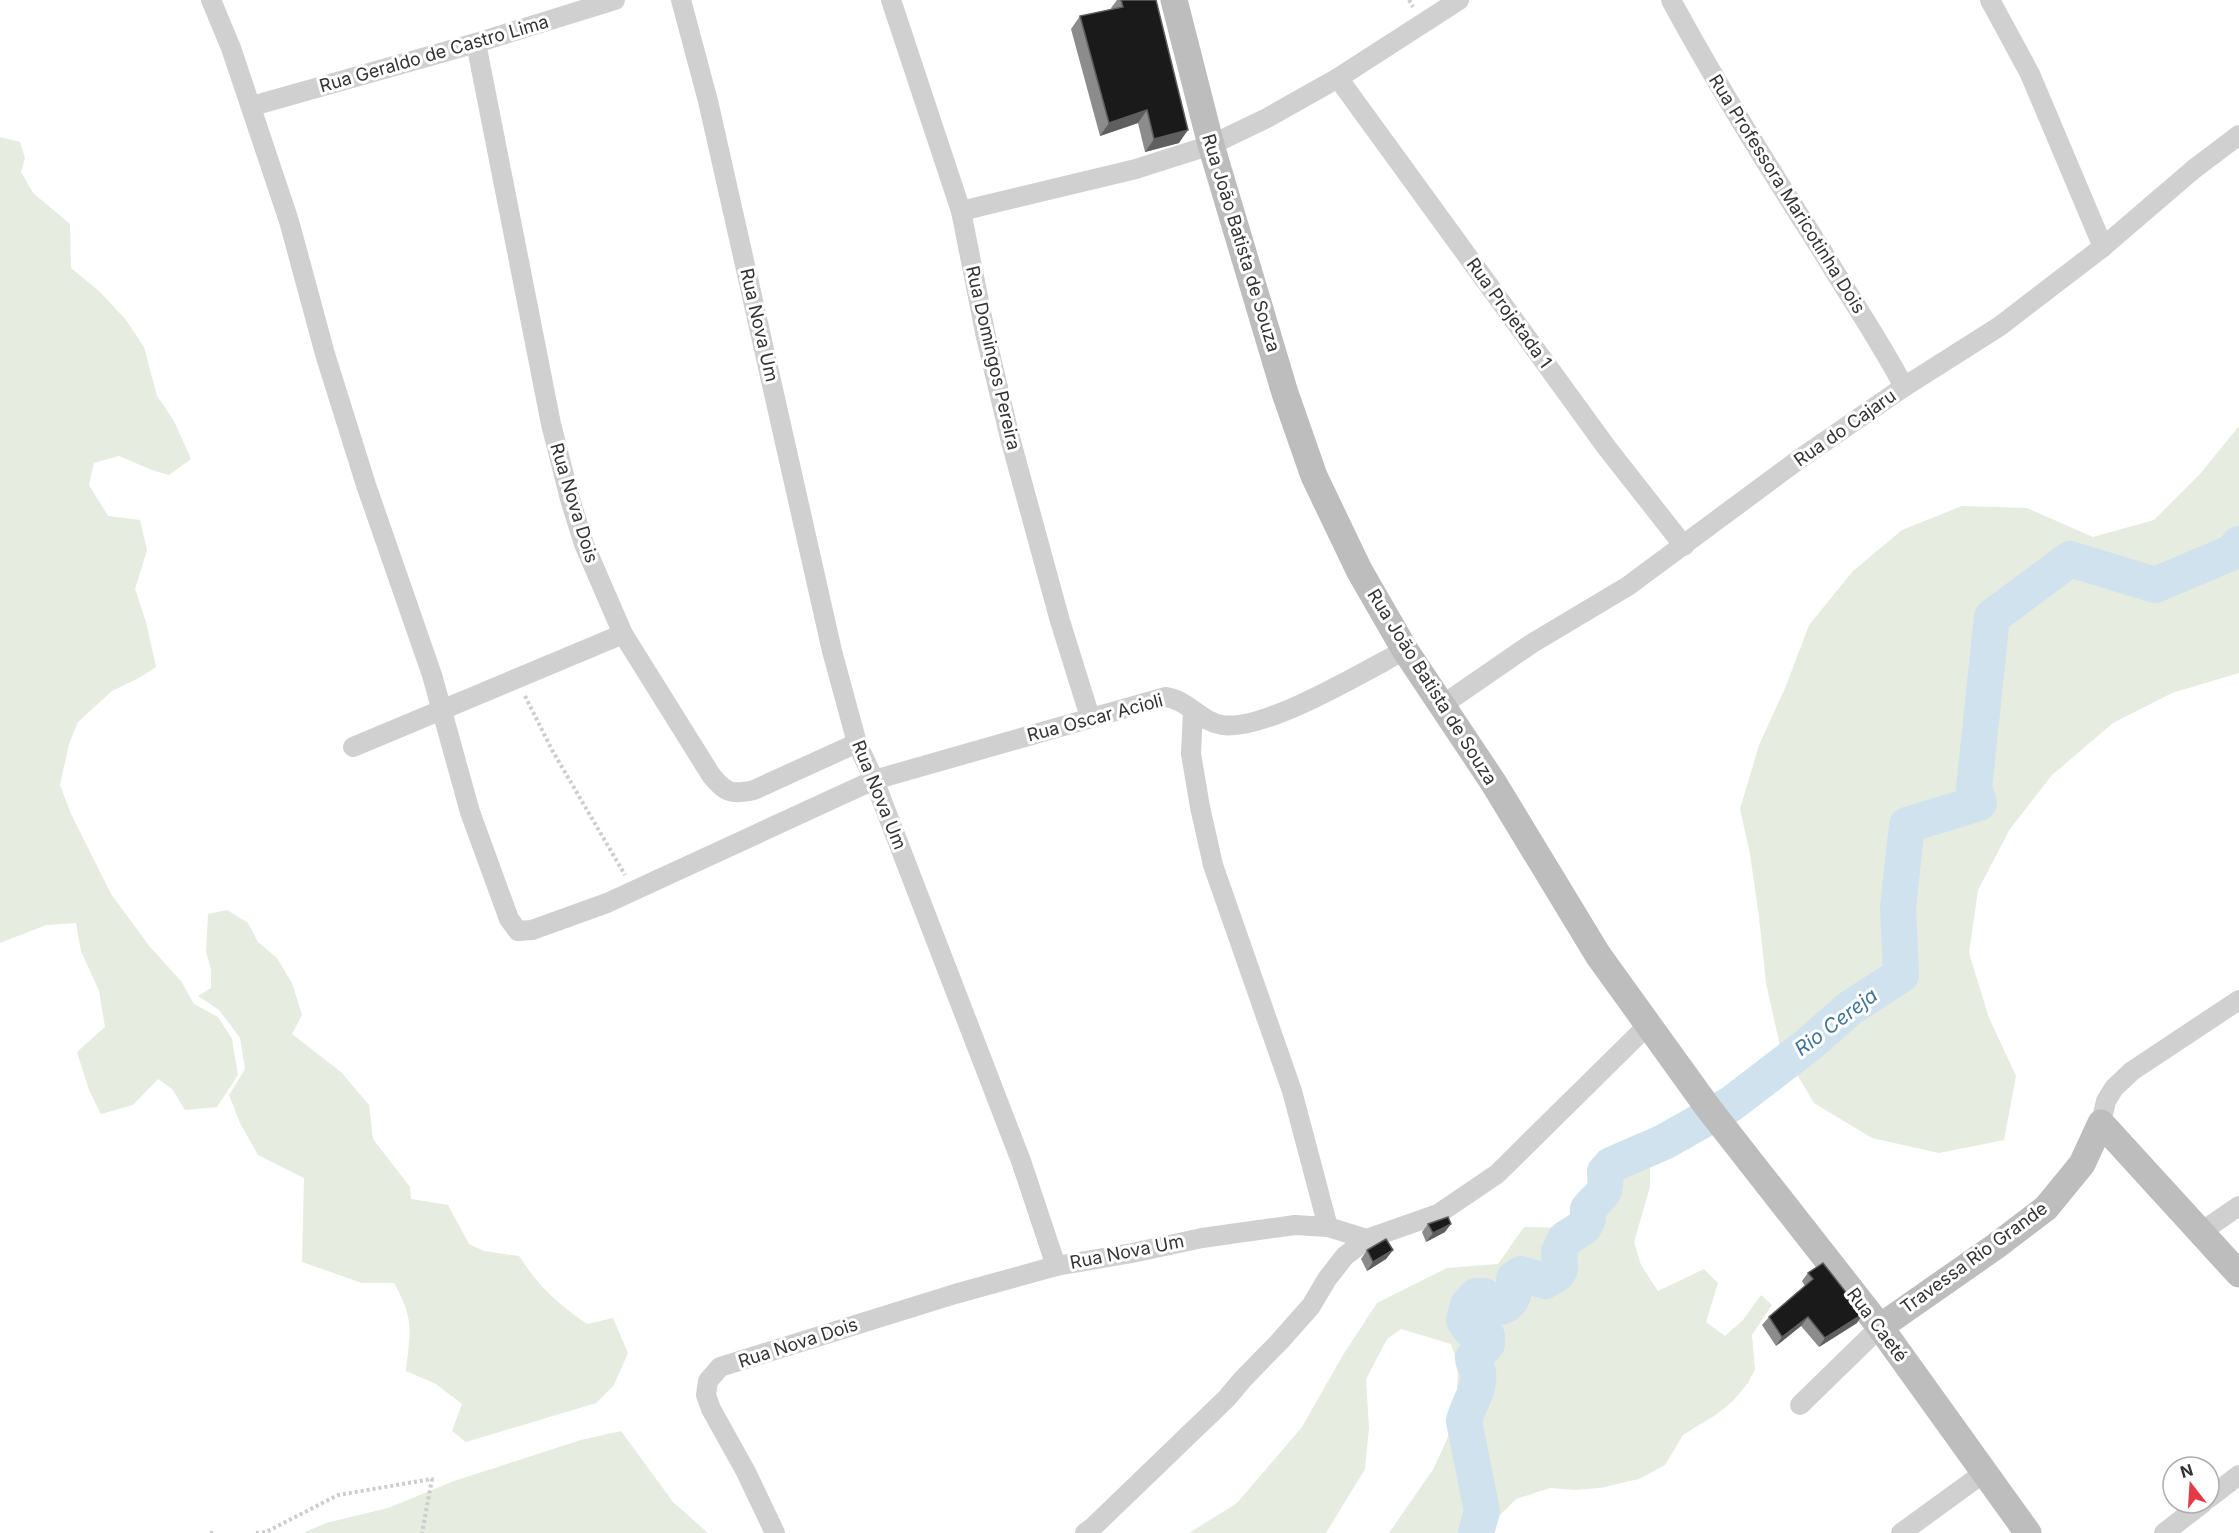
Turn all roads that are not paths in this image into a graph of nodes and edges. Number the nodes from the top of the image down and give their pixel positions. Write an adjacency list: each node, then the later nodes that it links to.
1 (211, 0): 11 (street)
2 (615, 0): 9 (street, Rua Geraldo de Castro Lima)
3 (681, 0): 24 (street, Rua Nova Um)
4 (891, 0): 14 (street, Rua Domingos Pereira)
5 (1174, 0): 13 (street, Rua João Batista de Souza)
6 (1459, 0): 10 (street)
7 (1671, 0): 16 (street, Rua Professora Maricotinha Dois)
8 (1990, 0): 15 (street)
9 (476, 43): 11 (street, Rua Geraldo de Castro Lima); 18 (street, Rua Nova Dois)
10 (1338, 78): 13 (street); 17 (street, Rua Projetada 1)
11 (252, 106): 21 (street)
12 (2239, 135): 15 (street, Rua do Cajaru)
13 (1211, 145): 14 (street); 19 (street, Rua João Batista de Souza)
14 (961, 211): 23 (street, Rua Domingos Pereira)
15 (2103, 247): 16 (street, Rua do Cajaru)
16 (1904, 387): 17 (street, Rua do Cajaru)
17 (1684, 546): 20 (street, Rua do Cajaru)
18 (623, 634): 21 (street); 24 (street, Rua Nova Dois)
19 (1404, 650): 20 (street, Rua João Batista de Souza); 22 (street, Rua Oscar Acioli)
20 (1441, 706): 28 (street, Rua João Batista de Souza)
21 (442, 710): 25 (street); 26 (street, Rua Oscar Acioli)
22 (1193, 711): 23 (street, Rua Oscar Acioli); 32 (street)
23 (1090, 717): 26 (street, Rua Oscar Acioli)
24 (857, 743): 26 (street, Rua Nova Um)
25 (353, 747)
26 (874, 780): 35 (street, Rua Nova Um)
27 (2239, 1000): 30 (street)
28 (1648, 1024): 29 (street, Rua João Batista de Souza); 34 (street)
29 (1714, 1116): 37 (street, Rua Caeté)
30 (2101, 1123): 33 (street); 37 (street, Travessa Rio Grande)
31 (2239, 1206): 33 (street)
32 (1328, 1227): 34 (street, Rua Nova Um); 35 (street, Rua Nova Um)
33 (2201, 1232): 36 (street)
34 (1367, 1239): 44 (street)
35 (1056, 1266): 43 (street, Rua Nova Dois)
36 (2239, 1274)
37 (1880, 1327): 38 (street); 39 (street, Rua Caeté)
38 (1800, 1405)
39 (1984, 1472): 45 (street); 46 (street, Rua Caeté)
40 (2239, 1475): 41 (street)
41 (2221, 1489)
42 (2187, 1515): 47 (street)
43 (775, 1533)
44 (1084, 1533)
45 (1901, 1533)
46 (2028, 1533)
47 (2164, 1533)

